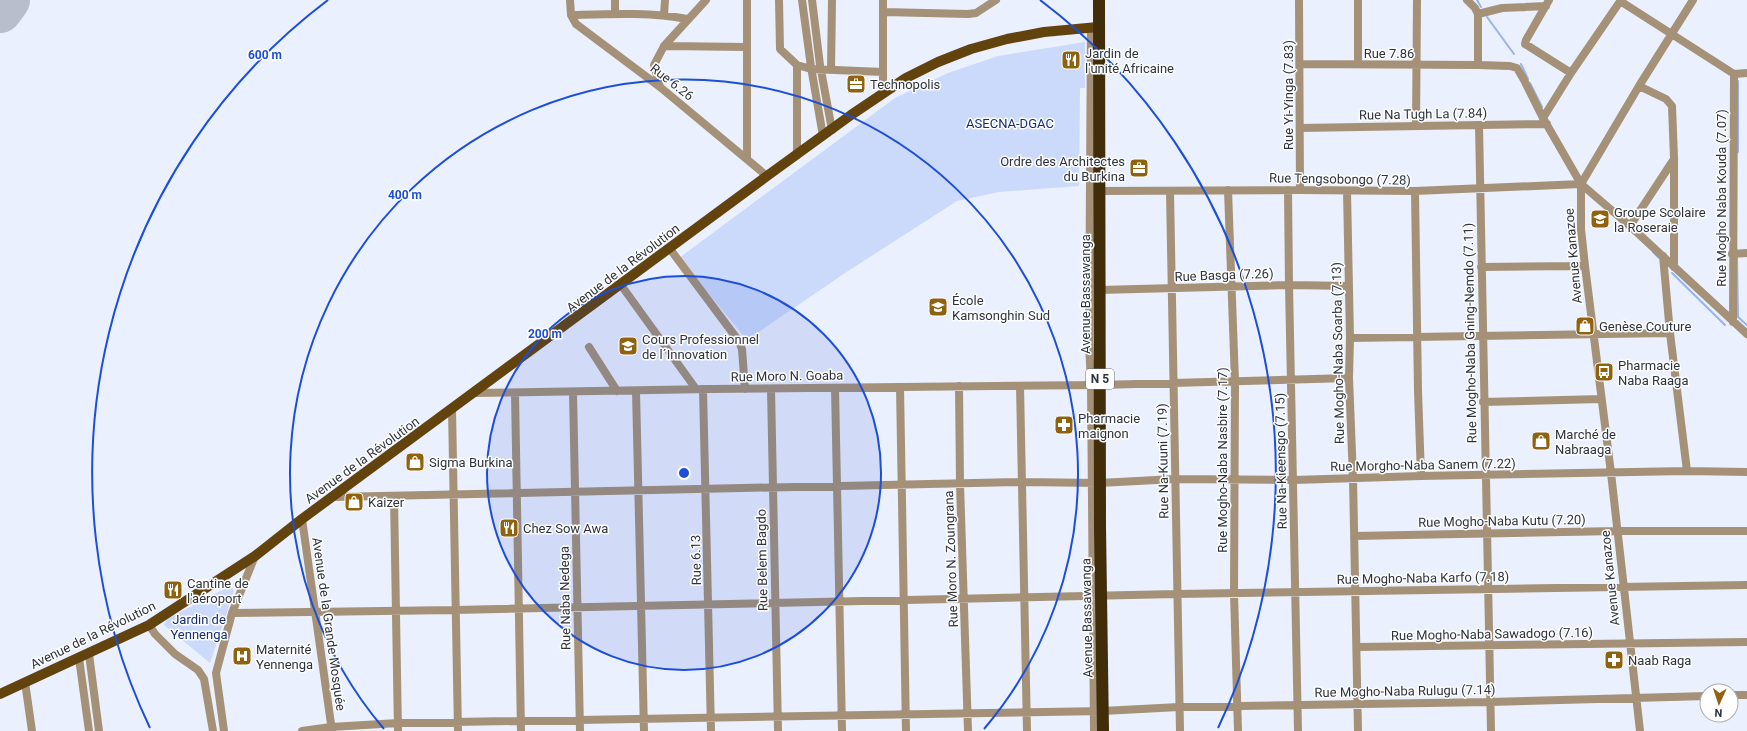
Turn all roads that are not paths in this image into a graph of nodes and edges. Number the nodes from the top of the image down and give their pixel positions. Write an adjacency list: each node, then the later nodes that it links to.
1 (615, 0): 22 (street)
2 (665, 0): 25 (street)
3 (706, 0): 26 (street)
4 (747, 0): 32 (street)
5 (779, 0): 37 (street)
6 (802, 0): 29 (street)
7 (812, 0): 28 (street)
8 (832, 0): 40 (street)
9 (884, 0): 21 (street)
10 (996, 0): 21 (street)
11 (1098, 0): 27 (highway, Avenue Bassawanga / N 5)
12 (1299, 0): 33 (street, Rue Yi-Yinga (7.83))
13 (1358, 0): 34 (street)
14 (1417, 0): 35 (street)
15 (1467, 0): 23 (street)
16 (1693, 0): 30 (street)
17 (569, 1): 24 (street)
18 (1620, 1): 30 (street); 43 (street)
19 (1548, 3): 20 (street); 43 (street)
20 (1502, 4): 23 (street)
21 (884, 12): 41 (street)
22 (615, 13): 24 (street); 25 (street)
23 (1478, 14): 36 (street)
24 (571, 15): 46 (street, Rue 6.26)
25 (664, 15): 26 (street)
26 (687, 19): 31 (street)
27 (1095, 27): 47 (main road, Avenue de la Révolution); 62 (highway, Avenue Bassawanga / N 5); 92 (street)
28 (815, 28): 29 (street); 39 (street)
29 (806, 30): 38 (street)
30 (1671, 34): 44 (street); 45 (street)
31 (664, 46): 32 (street); 46 (street)
32 (747, 47): 54 (street)
33 (1300, 64): 34 (street, Rue 7.86); 51 (street, Rue Yi-Yinga (7.83))
34 (1358, 64): 35 (street, Rue 7.86)
35 (1417, 65): 36 (street, Rue 7.86); 49 (street)
36 (1478, 65): 48 (street, Rue 7.86)
37 (797, 66): 38 (street); 53 (street)
38 (811, 69): 39 (street); 52 (street)
39 (820, 69): 40 (street); 52 (street)
40 (831, 70): 41 (street)
41 (883, 72): 47 (street)
42 (1747, 73): 44 (street)
43 (1571, 74): 48 (street)
44 (1734, 74): 69 (street, Rue Mogho Naba Kouda (7.07))
45 (1639, 86): 55 (street); 57 (street)
46 (660, 87): 54 (street, Rue 6.26)
47 (883, 93): 52 (main road, Avenue de la Révolution)
48 (1545, 121): 50 (street, Rue Na Tugh La (7.84)); 57 (street)
49 (1416, 126): 50 (street, Rue Na Tugh La (7.84)); 51 (street, Rue Na Tugh La (7.84))
50 (1479, 126): 58 (street, Rue Mogho-Naba Gning-Nemdo (7.11))
51 (1300, 128): 61 (street, Rue Yi-Yinga (7.83))
52 (828, 133): 53 (main road, Avenue de la Révolution)
53 (797, 156): 56 (main road, Avenue de la Révolution)
54 (747, 158): 56 (street, Rue 6.26)
55 (1674, 158): 66 (street); 73 (street)
56 (767, 176): 67 (main road, Avenue de la Révolution)
57 (1581, 184): 58 (street, Rue Tengsobongo (7.28)); 66 (street); 71 (street, Avenue Kanazoe)
58 (1480, 189): 65 (street, Rue Tengsobongo (7.28)); 72 (street, Rue Mogho-Naba Gning-Nemdo (7.11))
59 (1228, 190): 60 (street, Rue Tengsobongo (7.28)); 64 (street, Rue Tengsobongo (7.28)); 76 (street, Rue Mogho-Naba Nasbire (7.17))
60 (1288, 190): 61 (street, Rue Tengsobongo (7.28)); 74 (street, Rue Na-Kieensgo (7.15))
61 (1300, 190): 63 (street, Rue Tengsobongo (7.28))
62 (1099, 191): 64 (street, Rue Tengsobongo (7.28)); 79 (highway, Avenue Bassawanga / N 5)
63 (1347, 191): 65 (street, Rue Tengsobongo (7.28)); 77 (street, Rue Mogho-Naba Soarba (7.13))
64 (1170, 192): 78 (street, Rue Na-Kuuni (7.19))
65 (1415, 192): 85 (street)
66 (1630, 226): 70 (street)
67 (670, 249): 75 (main road, Avenue de la Révolution); 98 (street)
68 (1747, 253): 69 (street)
69 (1732, 254): 80 (street, Rue Mogho Naba Kouda (7.07))
70 (1663, 256): 73 (street); 81 (street)
71 (1585, 266): 72 (street); 82 (street, Avenue Kanazoe)
72 (1481, 267): 84 (street, Rue Mogho-Naba Gning-Nemdo (7.11))
73 (1674, 267): 80 (street)
74 (1289, 284): 76 (street, Rue Basga (7.26)); 77 (street, Rue Basga (7.26)); 88 (street, Rue Na-Kieensgo (7.15))
75 (621, 285): 97 (street); 103 (main road, Avenue de la Révolution)
76 (1231, 286): 78 (street, Rue Basga (7.26)); 91 (street, Rue Mogho-Naba Nasbire (7.17))
77 (1349, 286): 86 (street, Rue Mogho-Naba Soarba (7.13))
78 (1171, 288): 79 (street, Rue Basga (7.26)); 90 (street, Rue Na-Kuuni (7.19))
79 (1099, 290): 92 (highway, Avenue Bassawanga / N 5)
80 (1733, 322): 83 (street)
81 (1670, 333): 82 (street); 108 (street)
82 (1593, 334): 84 (street); 105 (street, Avenue Kanazoe)
83 (1747, 334)
84 (1483, 336): 85 (street); 106 (street, Rue Mogho-Naba Gning-Nemdo (7.11))
85 (1417, 337): 86 (street); 112 (street)
86 (1350, 338): 89 (street, Rue Mogho-Naba Soarba (7.13))
87 (589, 348): 100 (street)
88 (1292, 378): 89 (street, Rue Moro N. Goaba); 91 (street, Rue Moro N. Goaba); 116 (street, Rue Na-Kieensgo (7.15))
89 (1349, 378): 113 (street, Rue Mogho-Naba Soarba (7.13))
90 (1174, 382): 91 (street, Rue Moro N. Goaba); 92 (street, Rue Moro N. Goaba); 114 (street, Rue Na-Kuuni (7.19))
91 (1235, 382): 115 (street, Rue Mogho-Naba Nasbire (7.17))
92 (1095, 385): 94 (street, Rue Moro N. Goaba); 118 (highway, Avenue Bassawanga / N 5)
93 (959, 386): 94 (street, Rue Moro N. Goaba); 95 (street, Rue Moro N. Goaba); 119 (street, Rue Moro N. Zoungrana)
94 (1020, 386): 117 (street)
95 (900, 387): 96 (street, Rue Moro N. Goaba); 120 (street)
96 (835, 388): 99 (street, Rue Moro N. Goaba); 121 (street)
97 (699, 389): 98 (street, Rue Moro N. Goaba); 101 (street, Rue Moro N. Goaba); 123 (street, Rue 6.13)
98 (745, 389): 99 (street, Rue Moro N. Goaba)
99 (771, 389): 122 (street, Rue Belem Bagdo)
100 (617, 391): 101 (street, Rue Moro N. Goaba); 102 (street, Rue Moro N. Goaba)
101 (636, 391): 124 (street)
102 (573, 392): 104 (street, Rue Moro N. Goaba); 125 (street, Rue Naba Nedega)
103 (474, 393): 104 (street, Rue Moro N. Goaba); 107 (main road, Avenue de la Révolution)
104 (515, 393): 126 (street)
105 (1601, 399): 106 (street); 110 (street, Avenue Kanazoe)
106 (1483, 402): 111 (street, Rue Mogho-Naba Gning-Nemdo (7.11))
107 (452, 409): 127 (street); 129 (main road, Avenue de la Révolution)
108 (1687, 471): 109 (street, Rue Morgho-Naba Sanem (7.22)); 110 (street, Rue Morgho-Naba Sanem (7.22))
109 (1747, 472)
110 (1611, 473): 111 (street, Rue Morgho-Naba Sanem (7.22)); 131 (street, Avenue Kanazoe)
111 (1486, 475): 112 (street, Rue Morgho-Naba Sanem (7.22)); 133 (street, Rue Mogho-Naba Gning-Nemdo (7.11))
112 (1421, 476): 113 (street, Rue Morgho-Naba Sanem (7.22))
113 (1353, 478): 116 (street, Rue Morgho-Naba Sanem (7.22)); 134 (street, Rue Mogho-Naba Soarba (7.13))
114 (1175, 479): 115 (street, Rue Morgho-Naba Sanem (7.22)); 118 (street, Rue Morgho-Naba Sanem (7.22)); 142 (street, Rue Na-Kuuni (7.19))
115 (1234, 479): 116 (street, Rue Morgho-Naba Sanem (7.22)); 141 (street, Rue Mogho-Naba Nasbire (7.17))
116 (1294, 480): 139 (street, Rue Na-Kieensgo (7.15))
117 (1022, 482): 118 (street, Rue Morgho-Naba Sanem (7.22)); 119 (street, Rue Morgho-Naba Sanem (7.22)); 143 (street)
118 (1096, 483): 144 (highway, Avenue Bassawanga / N 5)
119 (960, 484): 120 (street, Rue Morgho-Naba Sanem (7.22)); 146 (street, Rue Moro N. Zoungrana)
120 (901, 485): 121 (street, Rue Morgho-Naba Sanem (7.22)); 145 (street)
121 (837, 486): 122 (street, Rue Morgho-Naba Sanem (7.22)); 147 (street)
122 (773, 488): 123 (street, Rue Morgho-Naba Sanem (7.22)); 148 (street, Rue Belem Bagdo)
123 (706, 489): 124 (street, Rue Morgho-Naba Sanem (7.22)); 149 (street, Rue 6.13)
124 (638, 491): 125 (street, Rue Morgho-Naba Sanem (7.22)); 150 (street)
125 (575, 492): 126 (street, Rue Morgho-Naba Sanem (7.22)); 151 (street, Rue Naba Nedega)
126 (517, 493): 127 (street, Rue Morgho-Naba Sanem (7.22)); 152 (street)
127 (453, 495): 128 (street, Rue Morgho-Naba Sanem (7.22)); 153 (street)
128 (394, 496): 129 (street, Rue Morgho-Naba Sanem (7.22)); 154 (street)
129 (333, 497): 130 (main road, Avenue de la Révolution)
130 (302, 520): 135 (main road, Avenue de la Révolution); 155 (street, Avenue de la Grande Mosquée)
131 (1617, 531): 132 (street, Rue Mogho-Naba Kutu (7.20)); 133 (street, Rue Mogho-Naba Kutu (7.20)); 137 (street, Avenue Kanazoe)
132 (1747, 531)
133 (1487, 534): 134 (street, Rue Mogho-Naba Kutu (7.20)); 138 (street, Rue Mogho-Naba Gning-Nemdo (7.11))
134 (1354, 536): 140 (street, Rue Mogho-Naba Soarba (7.13))
135 (255, 556): 156 (street); 157 (main road, Avenue de la Révolution)
136 (1747, 585): 137 (street, Rue Mogho-Naba Karfo (7.18))
137 (1623, 587): 138 (street, Rue Mogho-Naba Karfo (7.18)); 159 (street, Avenue Kanazoe)
138 (1489, 589): 140 (street, Rue Mogho-Naba Karfo (7.18)); 160 (street, Rue Mogho-Naba Gning-Nemdo (7.11))
139 (1295, 592): 140 (street, Rue Mogho-Naba Karfo (7.18)); 141 (street, Rue Mogho-Naba Karfo (7.18)); 169 (street, Rue Na-Kieensgo (7.15))
140 (1355, 592): 161 (street, Rue Mogho-Naba Soarba (7.13))
141 (1234, 593): 142 (street, Rue Mogho-Naba Karfo (7.18)); 170 (street, Rue Mogho-Naba Nasbire (7.17))
142 (1177, 594): 144 (street, Rue Mogho-Naba Karfo (7.18)); 171 (street, Rue Na-Kuuni (7.19))
143 (1025, 597): 144 (street, Rue Mogho-Naba Karfo (7.18)); 146 (street, Rue Mogho-Naba Karfo (7.18)); 172 (street)
144 (1096, 597): 173 (highway, Avenue Bassawanga / N 5)
145 (904, 599): 146 (street, Rue Mogho-Naba Karfo (7.18)); 147 (street, Rue Mogho-Naba Karfo (7.18)); 176 (street)
146 (964, 600): 174 (street, Rue Moro N. Zoungrana)
147 (839, 601): 148 (street, Rue Mogho-Naba Karfo (7.18)); 175 (street)
148 (775, 602): 149 (street, Rue Mogho-Naba Karfo (7.18)); 177 (street, Rue Belem Bagdo)
149 (708, 604): 150 (street, Rue Mogho-Naba Karfo (7.18)); 178 (street, Rue 6.13)
150 (641, 605): 151 (street, Rue Mogho-Naba Karfo (7.18)); 179 (street)
151 (578, 607): 152 (street, Rue Mogho-Naba Karfo (7.18)); 180 (street, Rue Naba Nedega)
152 (519, 608): 153 (street, Rue Mogho-Naba Karfo (7.18)); 181 (street)
153 (455, 610): 154 (street, Rue Mogho-Naba Karfo (7.18)); 182 (street)
154 (396, 611): 155 (street, Rue Mogho-Naba Karfo (7.18)); 183 (street)
155 (316, 612): 156 (street, Rue Mogho-Naba Karfo (7.18)); 184 (street, Avenue de la Grande Mosquée)
156 (232, 613): 189 (street)
157 (149, 625): 162 (main road, Avenue de la Révolution); 188 (street)
158 (1747, 642): 159 (street, Rue Mogho-Naba Sawadogo (7.16))
159 (1629, 644): 160 (street, Rue Mogho-Naba Sawadogo (7.16)); 166 (street, Avenue Kanazoe)
160 (1490, 646): 161 (street, Rue Mogho-Naba Sawadogo (7.16)); 167 (street, Rue Mogho-Naba Gning-Nemdo (7.11))
161 (1357, 647): 168 (street, Rue Mogho-Naba Soarba (7.13))
162 (84, 656): 163 (main road, Avenue de la Révolution); 186 (street); 187 (street)
163 (25, 682): 164 (main road, Avenue de la Révolution); 185 (street)
164 (0, 694)
165 (1699, 696): 166 (street, Rue Mogho-Naba Rulugu (7.14))
166 (1636, 698): 167 (street, Rue Mogho-Naba Rulugu (7.14)); 208 (street, Avenue Kanazoe)
167 (1490, 702): 168 (street, Rue Mogho-Naba Rulugu (7.14)); 207 (street, Rue Mogho-Naba Gning-Nemdo (7.11))
168 (1358, 704): 169 (street, Rue Mogho-Naba Rulugu (7.14)); 206 (street, Rue Mogho-Naba Soarba (7.13))
169 (1297, 705): 170 (street, Rue Mogho-Naba Rulugu (7.14)); 205 (street, Rue Na-Kieensgo (7.15))
170 (1237, 706): 171 (street, Rue Mogho-Naba Rulugu (7.14)); 204 (street, Rue Mogho-Naba Nasbire (7.17))
171 (1179, 708): 173 (street, Rue Mogho-Naba Rulugu (7.14)); 203 (street, Rue Na-Kuuni (7.19))
172 (1026, 711): 173 (street, Rue Mogho-Naba Rulugu (7.14)); 174 (street, Rue Mogho-Naba Rulugu (7.14)); 200 (street)
173 (1098, 711): 201 (street); 202 (highway, Avenue Bassawanga / N 5)
174 (968, 712): 176 (street, Rue Mogho-Naba Rulugu (7.14)); 199 (street, Rue Moro N. Zoungrana)
175 (842, 714): 176 (street, Rue Mogho-Naba Rulugu (7.14)); 177 (street, Rue Mogho-Naba Rulugu (7.14)); 197 (street)
176 (906, 714): 198 (street)
177 (777, 716): 178 (street, Rue Mogho-Naba Rulugu (7.14)); 196 (street, Rue Belem Bagdo)
178 (711, 717): 179 (street, Rue Mogho-Naba Rulugu (7.14)); 195 (street, Rue 6.13)
179 (644, 718): 180 (street, Rue Mogho-Naba Rulugu (7.14)); 194 (street)
180 (580, 720): 181 (street, Rue Mogho-Naba Rulugu (7.14)); 193 (street, Rue Naba Nedega)
181 (520, 721): 182 (street, Rue Mogho-Naba Rulugu (7.14)); 192 (street)
182 (458, 722): 183 (street, Rue Mogho-Naba Rulugu (7.14)); 191 (street)
183 (398, 727): 184 (street, Rue Mogho-Naba Rulugu (7.14))
184 (332, 729): 190 (street, Rue Mogho-Naba Rulugu (7.14))
185 (32, 731)
186 (89, 731)
187 (99, 731)
188 (213, 731)
189 (224, 731)
190 (302, 731)
191 (458, 731)
192 (521, 731)
193 (580, 731)
194 (644, 731)
195 (711, 731)
196 (778, 731)
197 (842, 731)
198 (906, 731)
199 (968, 731)
200 (1026, 731)
201 (1094, 731)
202 (1103, 731)
203 (1180, 731)
204 (1238, 731)
205 (1298, 731)
206 (1358, 731)
207 (1491, 731)
208 (1640, 731)

